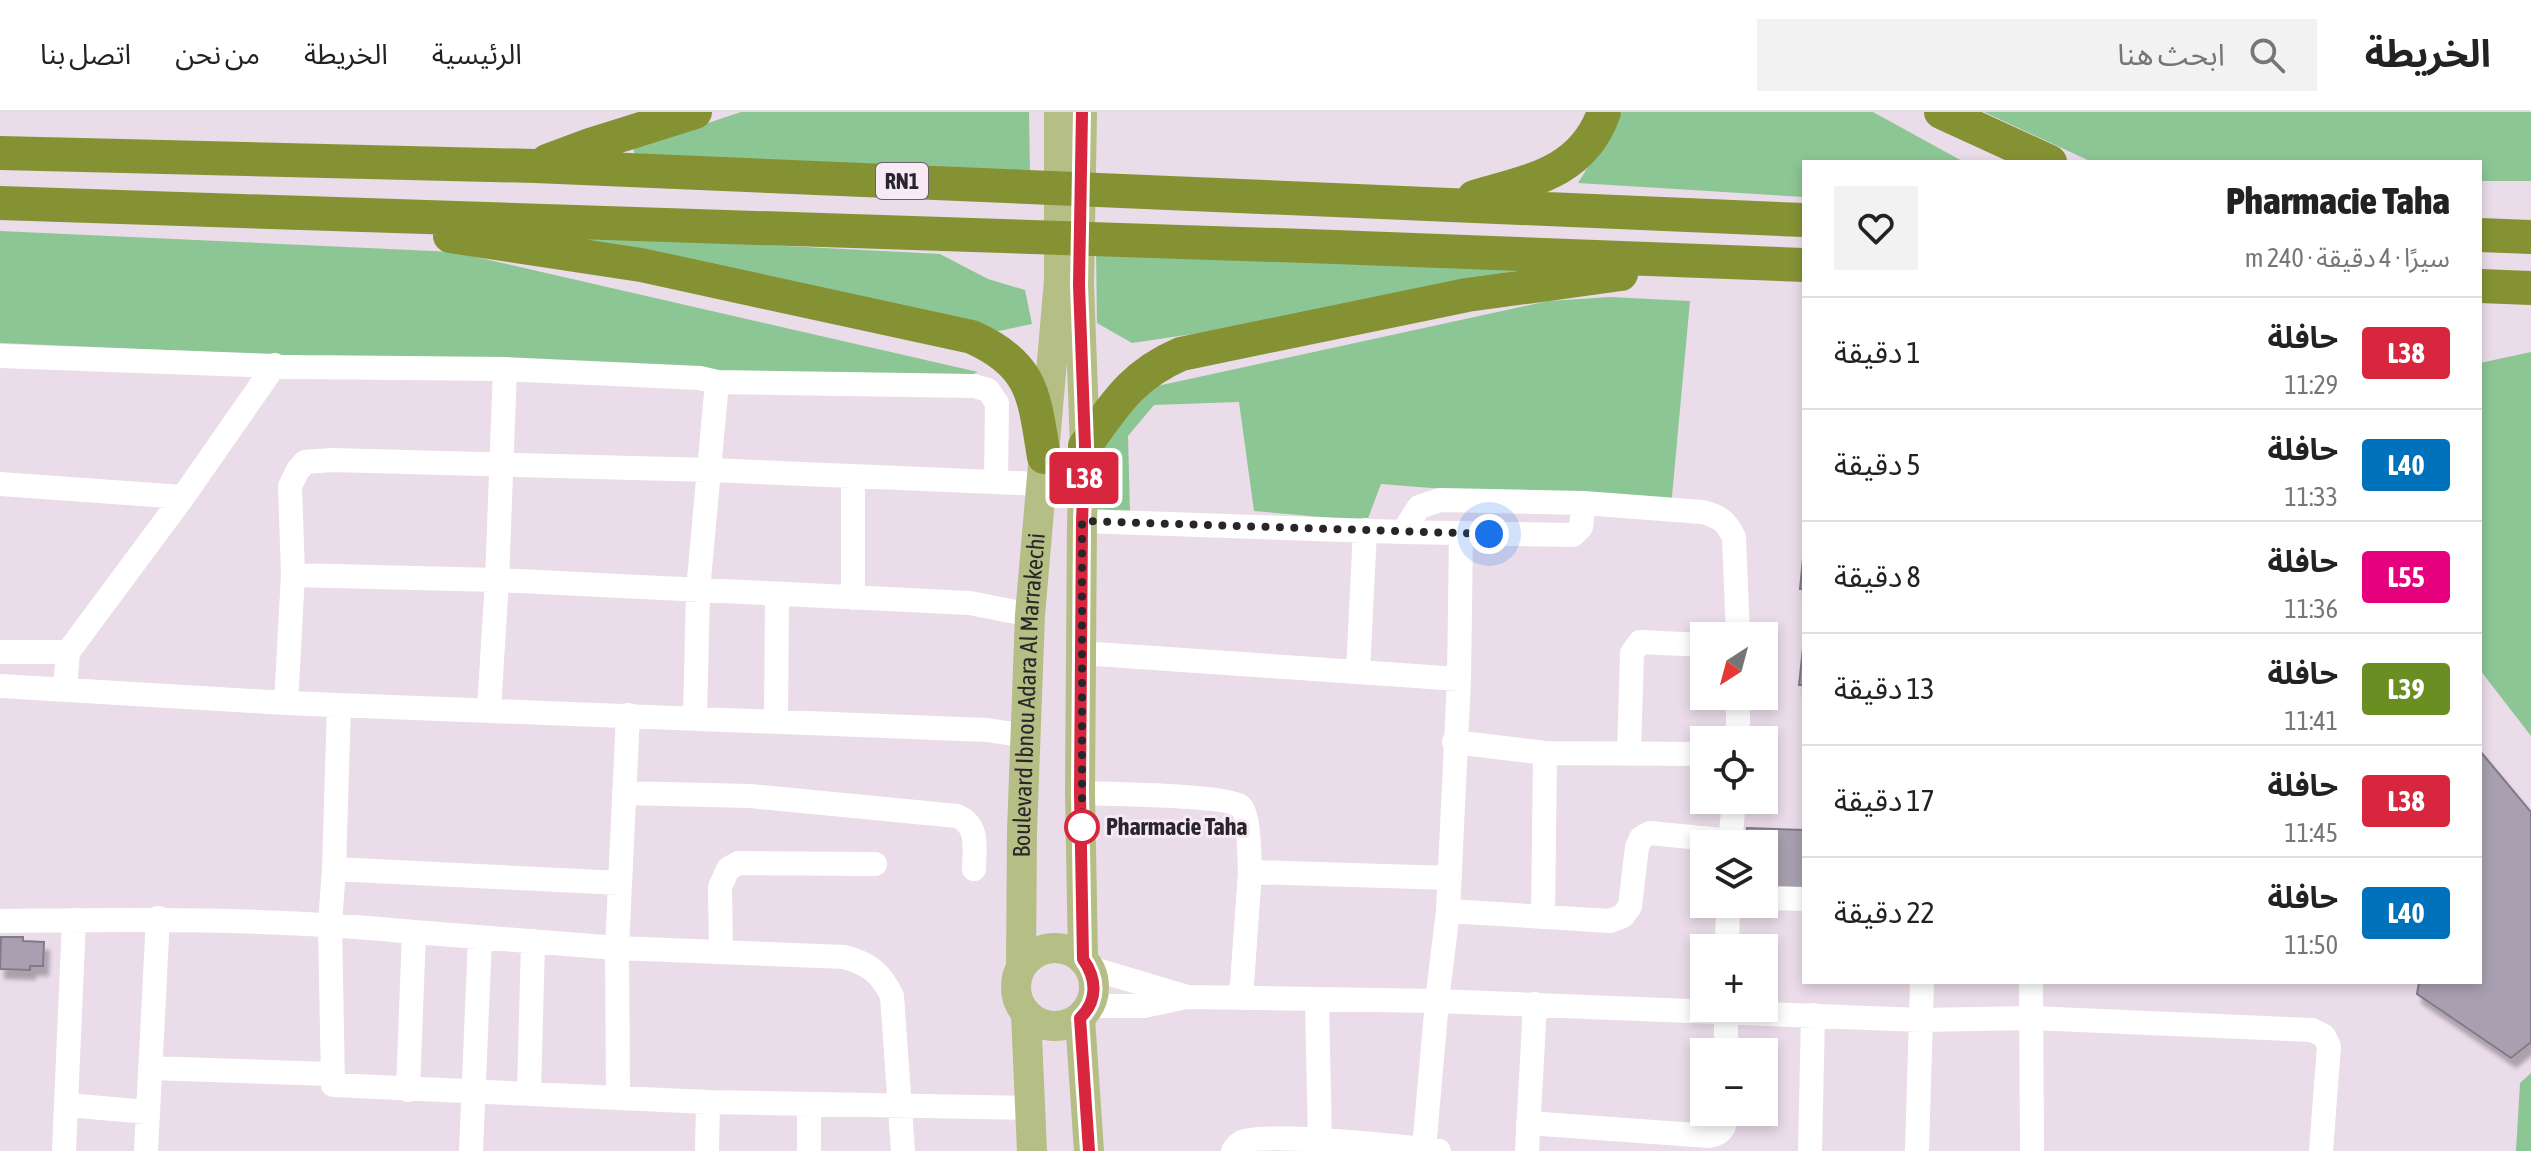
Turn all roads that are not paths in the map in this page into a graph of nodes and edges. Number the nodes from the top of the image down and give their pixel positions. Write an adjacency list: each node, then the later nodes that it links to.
1 (695, 112): 7 (highway)
2 (1604, 112): 9 (highway)
3 (1941, 112): 6 (highway)
4 (1071, 123): 16 (main road)
5 (0, 153): 7 (highway, RN1)
6 (2046, 160)
7 (535, 166): 9 (highway, RN1)
8 (0, 203): 10 (highway, RN1)
9 (1450, 203): 11 (highway, RN1)
10 (291, 213): 14 (highway, RN1); 26 (highway)
11 (1802, 220)
12 (2482, 235): 13 (highway)
13 (2531, 237)
14 (1769, 264): 15 (highway, RN1); 23 (highway)
15 (1802, 265)
16 (1069, 283): 23 (main road, Boulevard Ibnou Adara Al Marrakechi); 26 (main road, Boulevard Ibnou Adara Al Marrakechi)
17 (2482, 286): 18 (highway)
18 (2531, 288)
19 (0, 356): 20 (street)
20 (275, 365): 21 (street); 30 (street)
21 (505, 369): 22 (street); 24 (street)
22 (717, 382): 25 (street); 28 (street)
23 (1085, 446): 32 (main road, Boulevard Ibnou Adara Al Marrakechi)
24 (501, 466): 25 (street); 36 (street); 37 (street)
25 (710, 470): 27 (street); 38 (street)
26 (1043, 470): 28 (street); 41 (main road, Boulevard Ibnou Adara Al Marrakechi)
27 (853, 476): 28 (street); 40 (street)
28 (996, 482)
29 (0, 484): 30 (street)
30 (183, 497): 45 (street)
31 (1584, 503): 34 (street); 35 (street); 42 (street)
32 (1082, 521): 33 (street); 46 (main road, Boulevard Ibnou Adara Al Marrakechi)
33 (1365, 530): 34 (street); 47 (street)
34 (1403, 532): 35 (street)
35 (1461, 534): 48 (street)
36 (293, 575): 37 (street); 51 (street)
37 (497, 580): 38 (street); 53 (street)
38 (698, 590): 39 (street); 55 (street)
39 (777, 594): 40 (street); 56 (street)
40 (853, 598): 41 (street)
41 (1030, 615): 57 (main road, Boulevard Ibnou Adara Al Marrakechi)
42 (1737, 622)
43 (1690, 644): 60 (street)
44 (0, 652): 45 (street)
45 (68, 652): 50 (street)
46 (1081, 653): 47 (street); 63 (main road, Boulevard Ibnou Adara Al Marrakechi)
47 (1358, 672): 48 (street)
48 (1459, 679): 58 (street)
49 (0, 686): 50 (street)
50 (65, 690): 51 (street)
51 (286, 703): 52 (street)
52 (339, 705): 53 (street); 66 (street)
53 (489, 709): 54 (street)
54 (628, 715): 55 (street); 62 (street)
55 (695, 718): 56 (street)
56 (776, 721): 57 (street)
57 (1027, 736): 85 (main road, Boulevard Ibnou Adara Al Marrakechi)
58 (1454, 742): 59 (street); 69 (street)
59 (1545, 753): 60 (street); 74 (street)
60 (1629, 753): 61 (street)
61 (1690, 754)
62 (624, 793): 67 (street); 70 (street)
63 (1080, 793): 68 (street); 84 (main road, Boulevard Ibnou Adara Al Marrakechi)
64 (1690, 838): 74 (street)
65 (875, 864): 83 (street)
66 (334, 869): 70 (street); 78 (street)
67 (974, 869)
68 (1250, 872): 69 (street); 89 (street)
69 (1450, 878): 73 (street)
70 (620, 883): 82 (street)
71 (1778, 898): 72 (street)
72 (1802, 899)
73 (1448, 911): 74 (street); 91 (street)
74 (1543, 917)
75 (158, 918): 76 (street); 78 (street); 100 (street)
76 (74, 920): 77 (street); 108 (street)
77 (0, 921)
78 (330, 923): 79 (street); 101 (street)
79 (414, 932): 80 (street); 102 (street)
80 (480, 938): 81 (street); 103 (street)
81 (533, 941): 82 (street); 104 (street)
82 (617, 948): 83 (street); 105 (street)
83 (721, 951): 109 (street)
84 (1086, 964): 85 (main road); 88 (street); 94 (main road)
85 (1021, 967): 96 (main road)
86 (1922, 984): 99 (street)
87 (2031, 984): 98 (street)
88 (1186, 997): 89 (street); 94 (street)
89 (1241, 998): 90 (street)
90 (1317, 1001): 91 (street); 115 (street)
91 (1437, 1001): 92 (street); 117 (street)
92 (1535, 1004): 93 (street); 112 (street)
93 (1690, 1010)
94 (1085, 1012): 96 (main road); 125 (main road)
95 (1778, 1013): 97 (street)
96 (1026, 1014): 110 (main road)
97 (1813, 1015): 99 (street); 128 (street)
98 (2030, 1018): 99 (street); 130 (street); 131 (street)
99 (1921, 1020): 129 (street)
100 (150, 1068): 101 (street); 111 (street)
101 (332, 1074): 102 (street)
102 (408, 1090): 103 (street)
103 (473, 1092): 104 (street); 120 (street)
104 (529, 1093): 105 (street)
105 (618, 1096): 106 (street)
106 (708, 1102): 107 (street); 121 (street)
107 (809, 1104): 109 (street); 122 (street)
108 (67, 1105): 111 (street); 118 (street)
109 (901, 1105): 110 (street); 123 (street)
110 (1029, 1108): 124 (main road)
111 (148, 1112): 119 (street)
112 (1528, 1123): 114 (street); 127 (street)
113 (1723, 1126): 116 (street)
114 (1624, 1140): 116 (street)
115 (1320, 1141): 117 (street); 126 (street)
116 (1709, 1143)
117 (1432, 1150)
118 (64, 1151)
119 (146, 1151)
120 (471, 1151)
121 (707, 1151)
122 (809, 1151)
123 (903, 1151)
124 (1032, 1151)
125 (1089, 1151)
126 (1233, 1151)
127 (1527, 1151)
128 (1810, 1151)
129 (1917, 1151)
130 (2032, 1151)
131 (2321, 1151)

